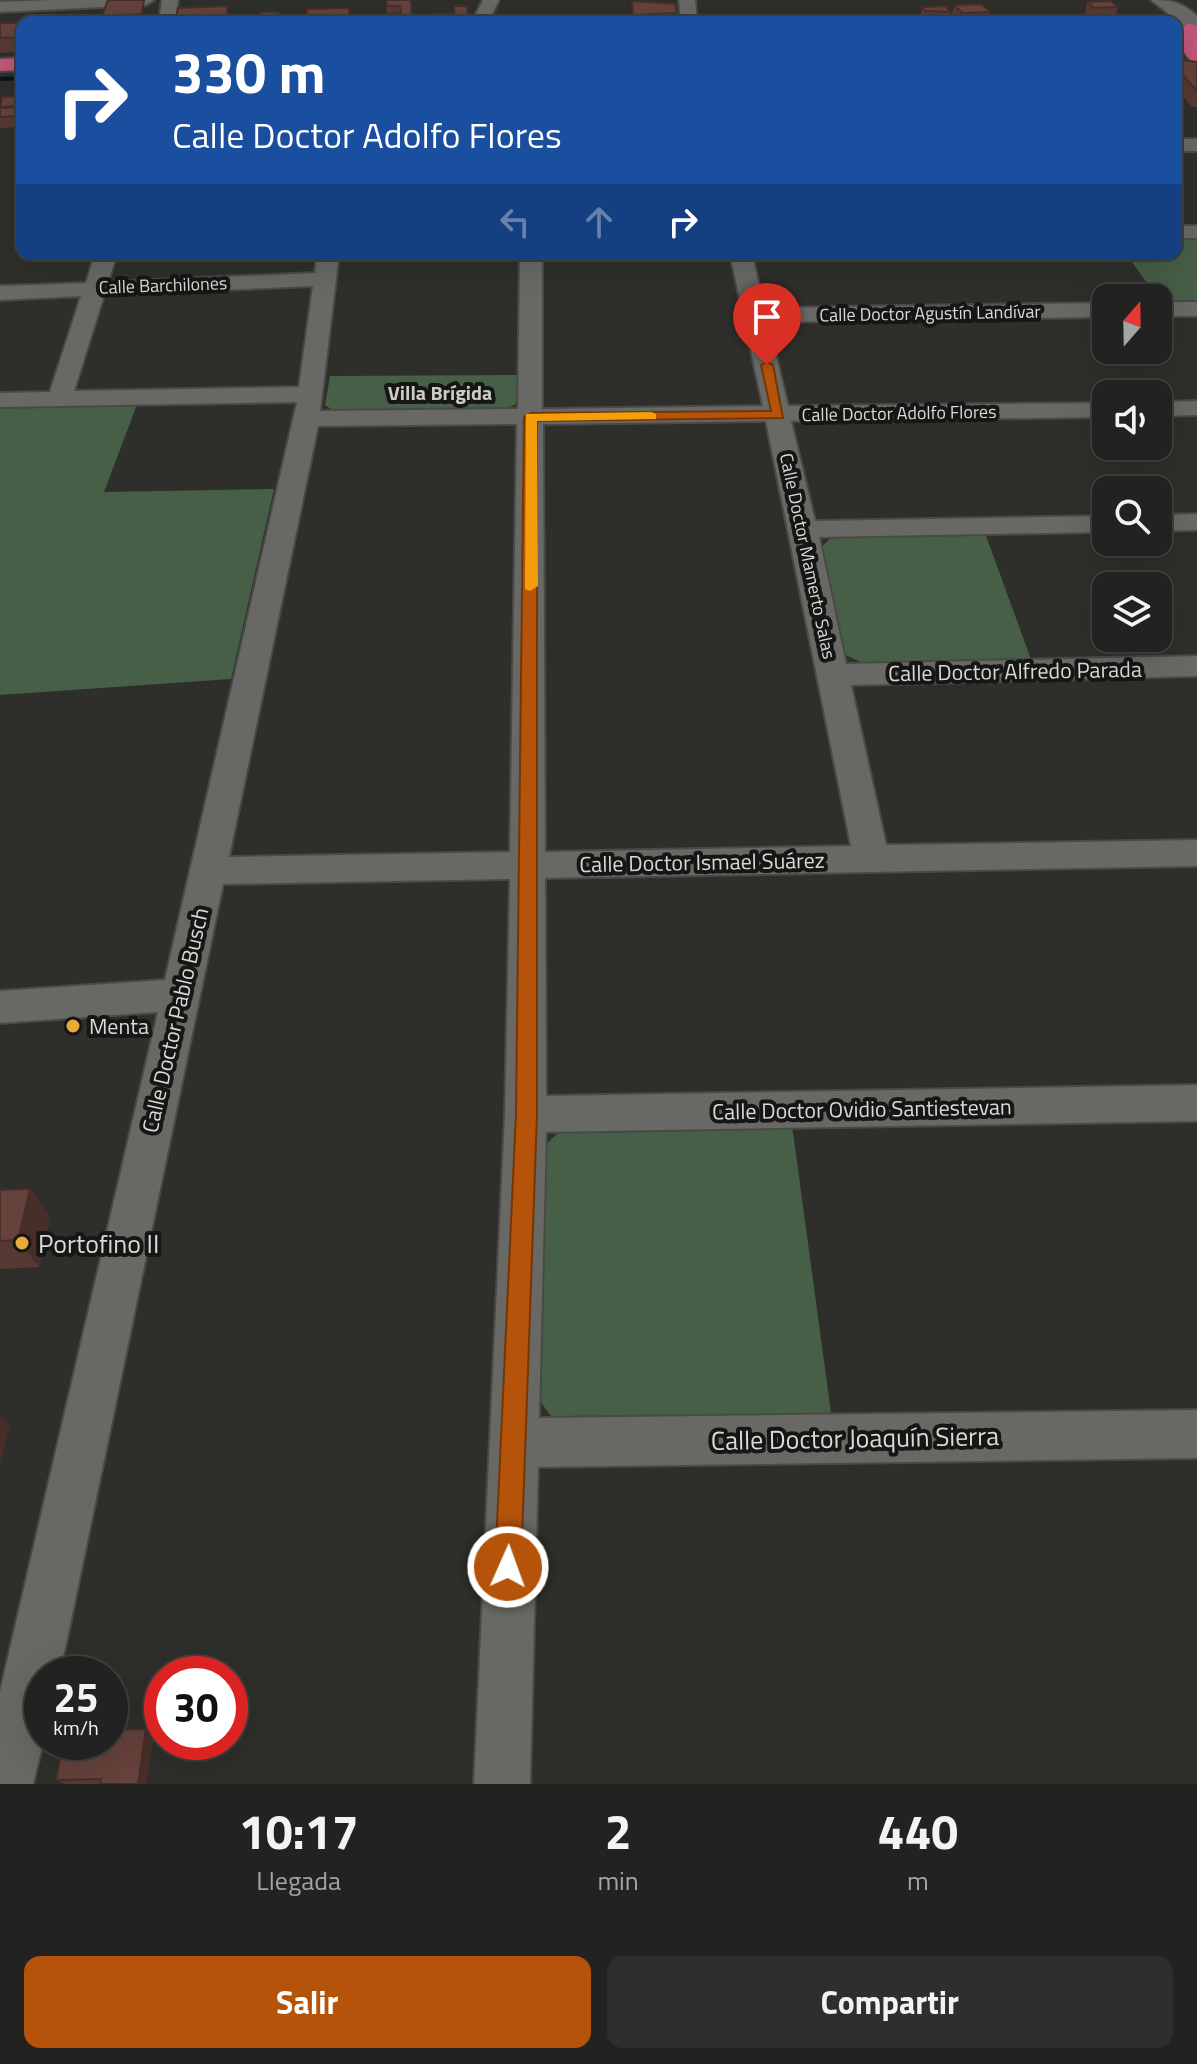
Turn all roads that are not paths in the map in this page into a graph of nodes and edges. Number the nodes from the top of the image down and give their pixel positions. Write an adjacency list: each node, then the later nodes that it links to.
1 (146, 0): 3 (street)
2 (1160, 0): 4 (street)
3 (0, 7)
4 (1189, 28): 5 (highway)
5 (1197, 56)
6 (104, 260): 11 (street)
7 (328, 260): 10 (street, Calle Doctor Pablo Busch)
8 (531, 260): 24 (street)
9 (742, 260): 16 (street, Calle Doctor Mamerto Salas)
10 (326, 279): 11 (street, Calle Barchilones); 19 (street, Calle Doctor Pablo Busch)
11 (96, 287): 12 (street, Calle Barchilones); 17 (street)
12 (0, 293)
13 (1172, 309): 14 (street)
14 (1197, 309)
15 (1092, 310): 16 (street, Calle Doctor Agustín Landívar)
16 (755, 315): 23 (street, Calle Doctor Mamerto Salas)
17 (60, 397): 18 (street, Calle Doctor Adolfo Flores); 19 (street, Calle Doctor Adolfo Flores)
18 (0, 400)
19 (308, 406): 24 (street, Calle Doctor Adolfo Flores); 34 (street, Calle Doctor Pablo Busch)
20 (1197, 408): 21 (street)
21 (1172, 409)
22 (1092, 410): 23 (street, Calle Doctor Adolfo Flores)
23 (778, 415): 24 (street, Calle Doctor Adolfo Flores); 28 (street, Calle Doctor Mamerto Salas)
24 (531, 417): 33 (street)
25 (1197, 522): 26 (street)
26 (1172, 523)
27 (1092, 524): 28 (street)
28 (803, 529): 30 (street, Calle Doctor Mamerto Salas)
29 (1197, 666): 30 (street, Calle Doctor Alfredo Parada)
30 (833, 675): 32 (street, Calle Doctor Mamerto Salas)
31 (1197, 853): 32 (street, Calle Doctor Ismael Suárez)
32 (871, 859): 33 (street, Calle Doctor Ismael Suárez)
33 (530, 866): 34 (street, Calle Doctor Ismael Suárez); 38 (street)
34 (208, 871): 35 (street, Calle Doctor Pablo Busch)
35 (180, 995): 36 (street); 41 (street, Calle Doctor Pablo Busch)
36 (0, 1007)
37 (1197, 1103): 38 (street, Calle Doctor Ovidio Santiestevan)
38 (526, 1114): 40 (street)
39 (1197, 1434): 40 (street, Calle Doctor Joaquín Sierra)
40 (512, 1443): 42 (street)
41 (5, 1784)
42 (502, 1784)

